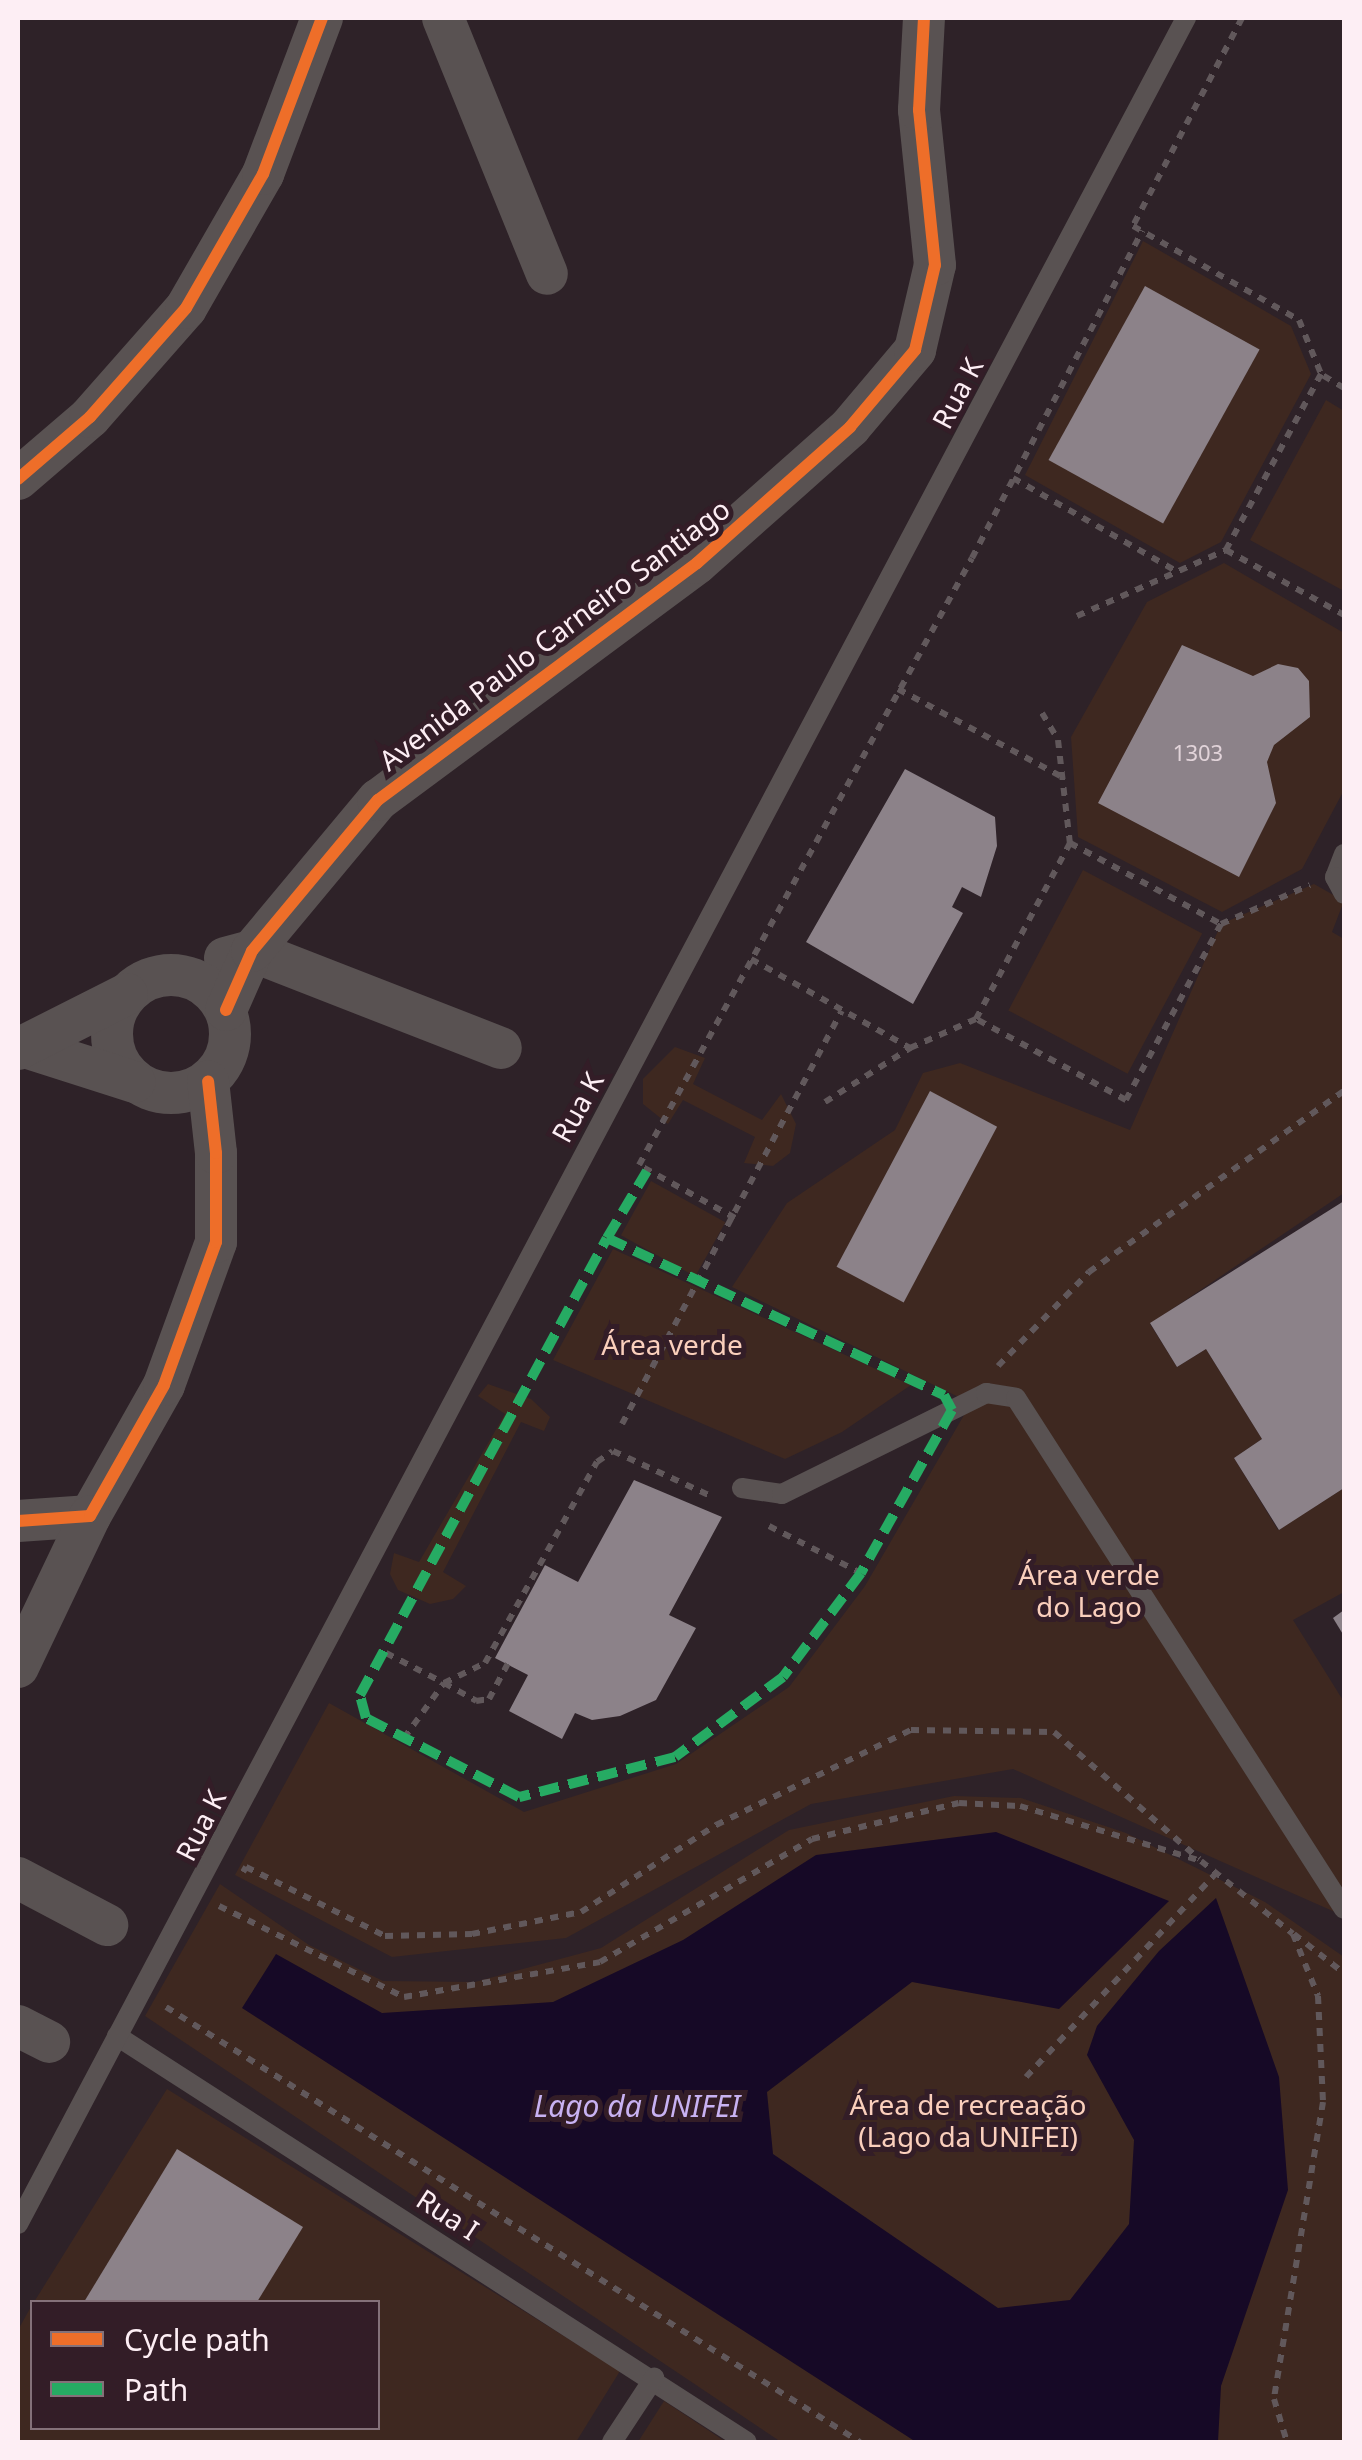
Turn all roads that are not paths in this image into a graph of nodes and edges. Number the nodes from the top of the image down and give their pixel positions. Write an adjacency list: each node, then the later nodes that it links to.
1 (322, 18): 6 (street)
2 (443, 18): 5 (street)
3 (1186, 18): 24 (lane, Rua K)
4 (918, 21): 9 (street, Avenida Paulo Carneiro Santiago)
5 (546, 274)
6 (18, 479)
7 (1344, 854): 8 (lane)
8 (1340, 890)
9 (252, 951): 10 (street); 11 (street, Avenida Paulo Carneiro Santiago); 13 (street)
10 (144, 985): 11 (street); 12 (street); 15 (street)
11 (226, 1010): 14 (street)
12 (21, 1048): 15 (street)
13 (500, 1048)
14 (208, 1081): 15 (street); 16 (street)
15 (144, 1086): 16 (street)
16 (216, 1153): 18 (street)
17 (742, 1488): 22 (lane)
18 (90, 1516): 19 (street); 20 (street)
19 (18, 1520)
20 (18, 1667)
21 (18, 1878): 23 (street)
22 (1344, 1909)
23 (107, 1925)
24 (117, 2036): 25 (lane, Rua K); 26 (lane, Rua I)
25 (18, 2224)
26 (654, 2378): 27 (lane); 28 (lane, Rua I)
27 (612, 2442)
28 (747, 2442)

